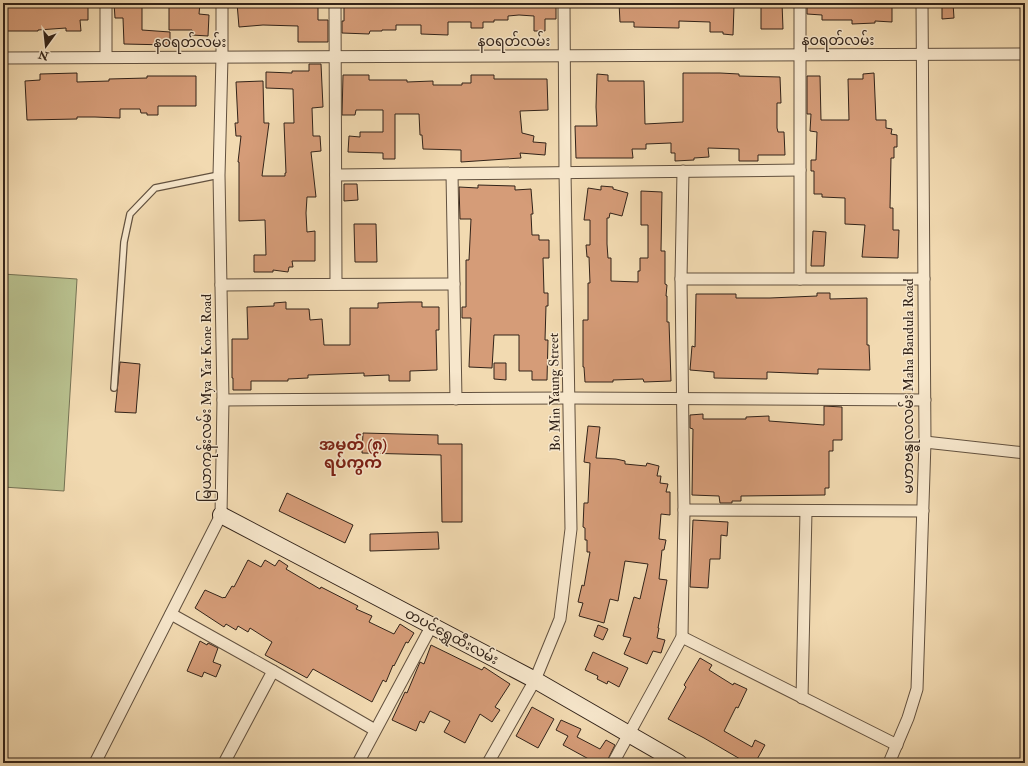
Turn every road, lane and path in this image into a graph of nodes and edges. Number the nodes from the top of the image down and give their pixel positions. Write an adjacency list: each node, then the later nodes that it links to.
1 (106, 3): 11 (street)
2 (222, 3): 12 (street, မြယာကုန်းလမ်း Mya Yar Kone Road)
3 (335, 3): 13 (street)
4 (564, 3): 10 (street, Bo Min Yaung Street)
5 (800, 3): 8 (street)
6 (922, 3): 9 (street, မဟာဗန္ဓုလလမ်း Maha Bandula Road)
7 (1025, 54): 9 (street, နဝရတ်လမ်း)
8 (800, 55): 9 (street, နဝရတ်လမ်း); 10 (street, နဝရတ်လမ်း); 15 (street)
9 (923, 55): 23 (street, မဟာဗန္ဓုလလမ်း Maha Bandula Road)
10 (564, 56): 13 (street, နဝရတ်လမ်း); 17 (street, Bo Min Yaung Street)
11 (106, 57): 12 (street, နဝရတ်လမ်း); 14 (street, နဝရတ်လမ်း)
12 (222, 57): 13 (street, နဝရတ်လမ်း); 19 (street, မြယာကုန်းလမ်း Mya Yar Kone Road)
13 (336, 57): 20 (street)
14 (3, 58)
15 (800, 170): 16 (street); 22 (street)
16 (683, 171): 17 (street); 21 (street)
17 (565, 172): 18 (street); 28 (street, Bo Min Yaung Street)
18 (452, 174): 20 (street); 25 (street)
19 (219, 175): 26 (street, မြယာကုန်းလမ်း Mya Yar Kone Road); 27 (lane)
20 (336, 175): 24 (street)
21 (681, 279): 22 (street); 30 (street)
22 (800, 279): 23 (street)
23 (924, 279): 32 (street, မဟာဗန္ဓုလလမ်း Maha Bandula Road)
24 (336, 284): 25 (street); 26 (street)
25 (454, 284): 29 (street)
26 (221, 285): 31 (street, မြယာကုန်းလမ်း Mya Yar Kone Road)
27 (114, 388)
28 (570, 398): 29 (street); 30 (street); 43 (street, Bo Min Yaung Street)
29 (456, 399): 31 (street)
30 (682, 399): 32 (street); 35 (street)
31 (223, 400): 38 (street, မြယာကုန်းလမ်း Mya Yar Kone Road)
32 (925, 400): 33 (street, မဟာဗန္ဓုလလမ်း Maha Bandula Road)
33 (925, 442): 34 (street); 37 (street, မဟာဗန္ဓုလလမ်း Maha Bandula Road)
34 (1025, 453)
35 (684, 510): 36 (street); 41 (street)
36 (806, 511): 37 (street); 44 (street)
37 (923, 511): 47 (street, မဟာဗန္ဓုလလမ်း Maha Bandula Road)
38 (221, 515): 39 (street, မြယာကုန်းလမ်း Mya Yar Kone Road); 40 (street, တပင်ရွှေထီးလမ်း)
39 (171, 614): 42 (street); 48 (street, မြယာကုန်းလမ်း Mya Yar Kone Road)
40 (432, 625): 43 (street, တပင်ရွှေထီးလမ်း); 45 (street)
41 (682, 637): 44 (street); 46 (street)
42 (273, 671): 45 (street); 49 (street)
43 (535, 680): 46 (street, တပင်ရွှေထီးလမ်း); 51 (street, Bo Min Yaung Street)
44 (802, 698): 47 (street)
45 (375, 730): 50 (street)
46 (629, 735): 52 (street); 53 (street, တပင်ရွှေထီးလမ်း)
47 (896, 745): 54 (street, မဟာဗန္ဓုလလမ်း Maha Bandula Road)
48 (95, 763)
49 (224, 763)
50 (358, 763)
51 (488, 763)
52 (613, 763)
53 (679, 763)
54 (889, 763)

